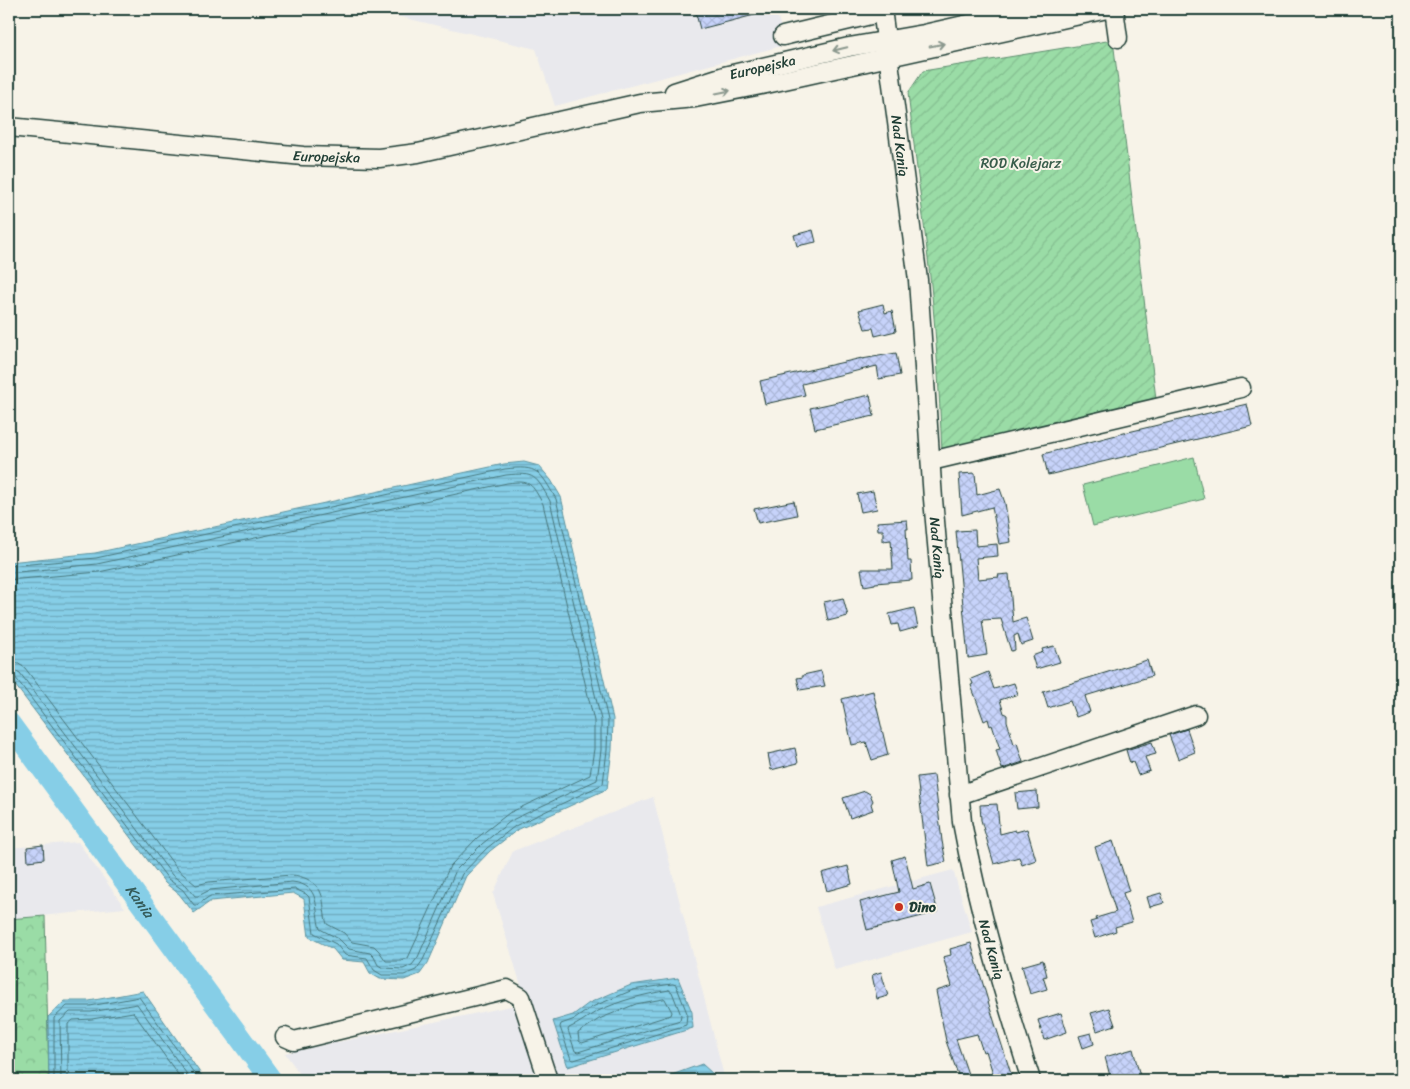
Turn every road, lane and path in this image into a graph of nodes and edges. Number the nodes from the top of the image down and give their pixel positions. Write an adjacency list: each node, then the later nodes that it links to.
1 (1035, 9): 7 (street, Europejska)
2 (1107, 9): 8 (street, Europejska, one-way to 2)
3 (1114, 9): 6 (street)
4 (883, 11): 5 (street); 7 (street, Nad Kanią)
5 (782, 36)
6 (1118, 38)
7 (888, 40): 8 (street, Nad Kanią); 9 (street, Europejska, one-way to 9)
8 (890, 57): 9 (street, Europejska, one-way to 8); 12 (street, Nad Kanią)
9 (640, 104): 10 (street, Europejska)
10 (9, 127)
11 (1241, 388): 12 (street)
12 (931, 461): 14 (street, Nad Kanią)
13 (1196, 715): 14 (street)
14 (959, 795): 17 (street, Nad Kanią)
15 (285, 1037): 16 (street)
16 (548, 1080)
17 (1031, 1080)

